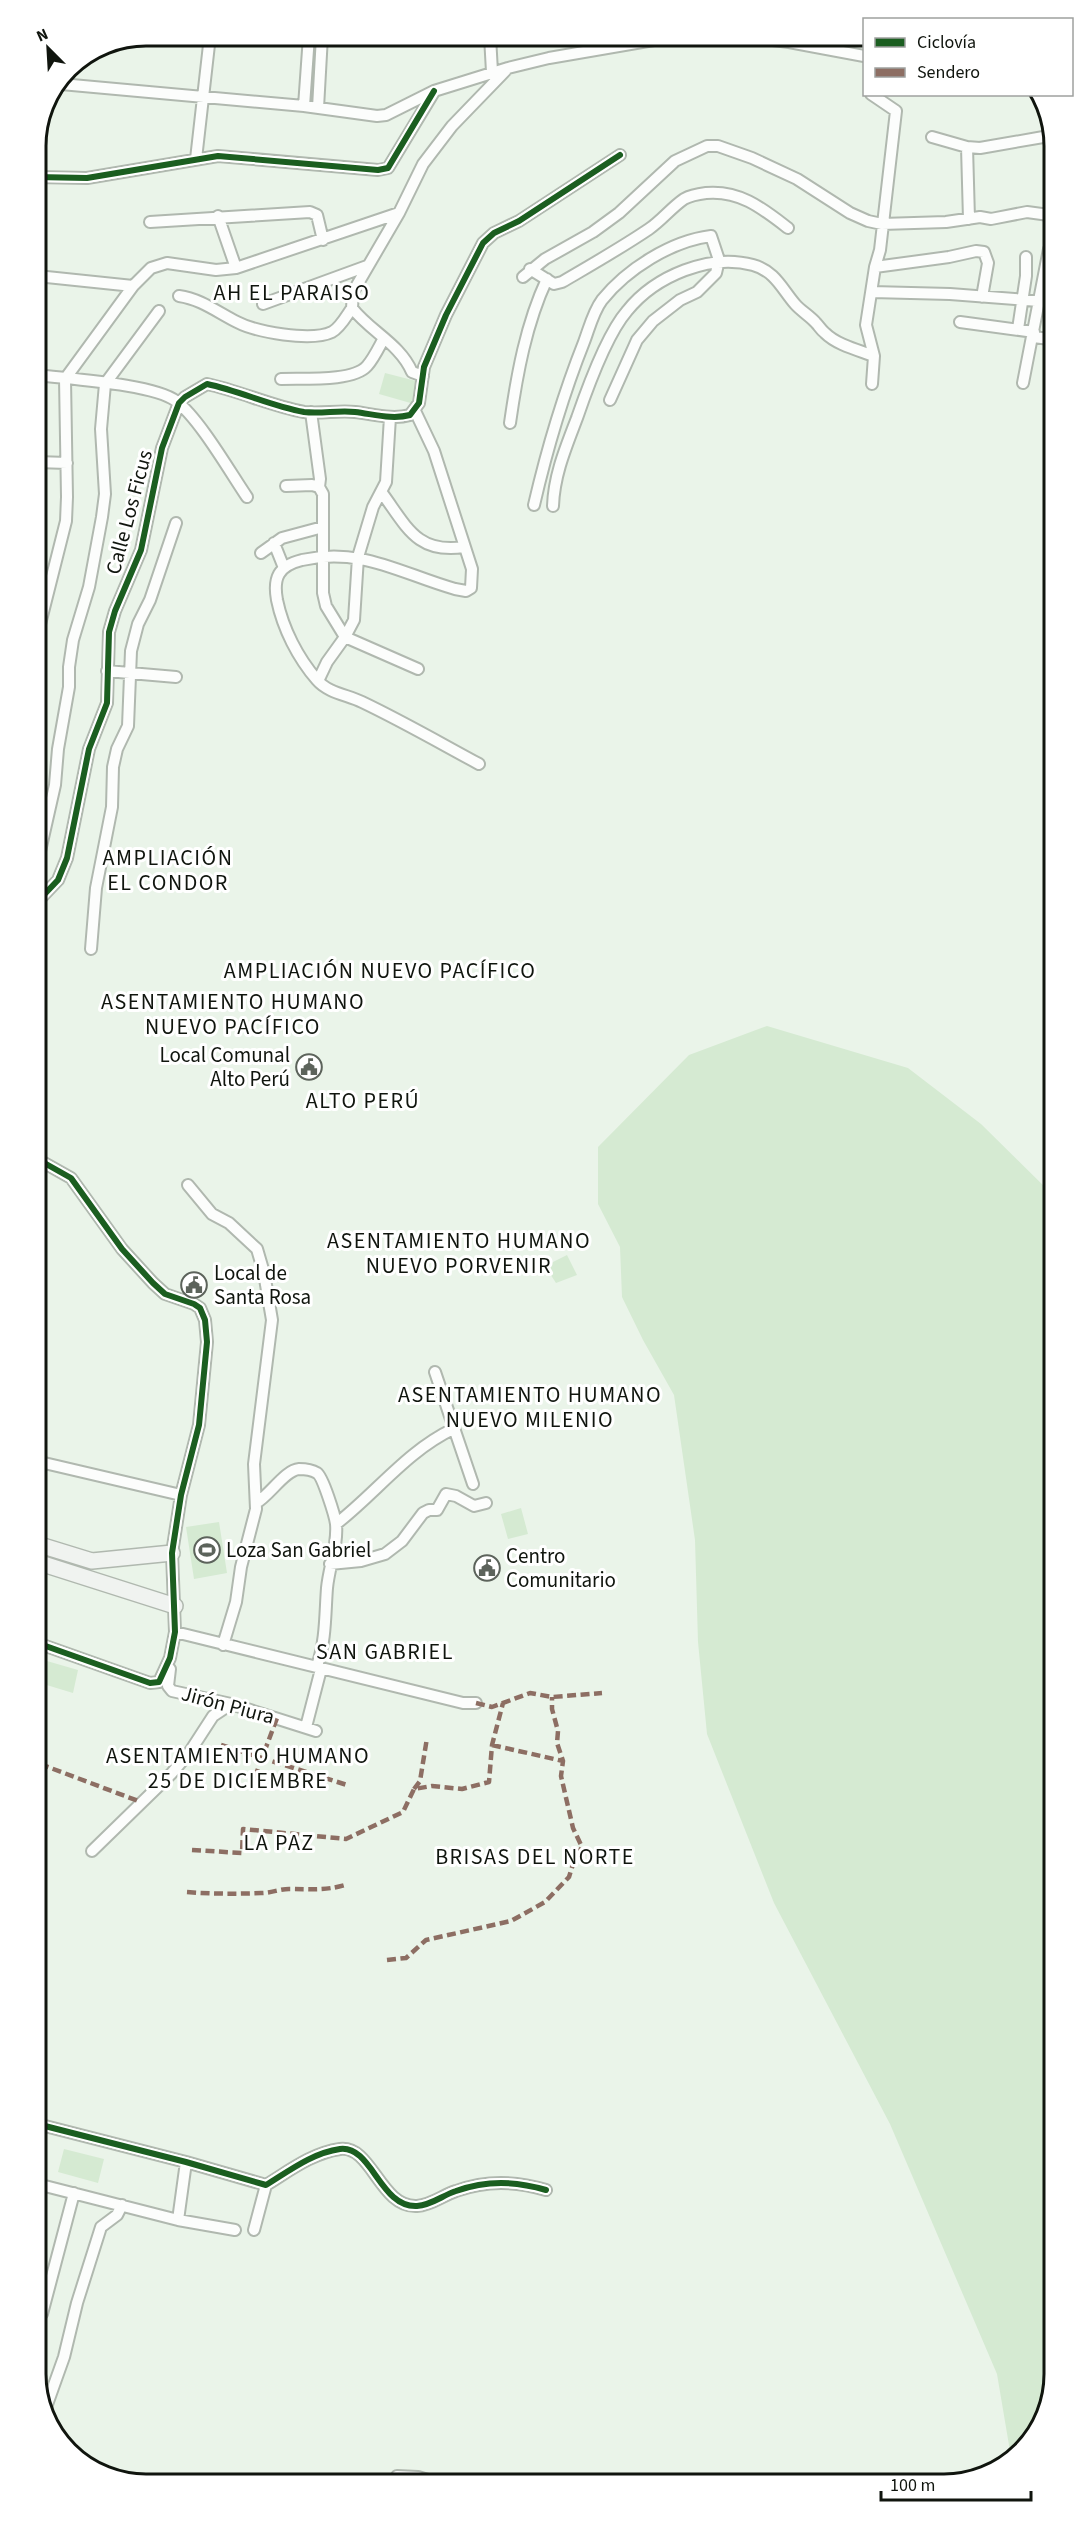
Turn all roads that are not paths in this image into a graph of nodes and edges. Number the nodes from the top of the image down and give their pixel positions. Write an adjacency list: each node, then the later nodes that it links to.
1 (209, 46): 13 (street)
2 (308, 46): 14 (street)
3 (321, 46): 15 (street)
4 (491, 46): 9 (street)
5 (615, 47): 8 (street)
6 (815, 47): 7 (street)
7 (863, 56)
8 (508, 68): 9 (street); 22 (street)
9 (492, 72): 11 (street)
10 (68, 85): 13 (street)
11 (434, 91): 15 (street); 20 (street)
12 (874, 96): 27 (street)
13 (203, 98): 14 (street); 20 (street)
14 (304, 106): 15 (street)
15 (318, 108)
16 (932, 137): 18 (street)
17 (1044, 137): 18 (street)
18 (967, 147): 25 (street)
19 (620, 155): 54 (street)
20 (196, 159): 21 (street)
21 (47, 177)
22 (399, 213): 29 (street); 32 (street)
23 (1044, 214): 25 (street)
24 (218, 216): 26 (street); 29 (street); 34 (street)
25 (969, 219): 27 (street)
26 (150, 222)
27 (882, 224): 33 (street); 37 (street)
28 (788, 228): 37 (street)
29 (323, 240): 34 (street)
30 (1026, 257): 42 (street)
31 (719, 260): 52 (street); 60 (street); 72 (street); 73 (street)
32 (367, 266): 44 (street); 45 (street)
33 (875, 267): 39 (street); 41 (street)
34 (236, 268): 38 (street)
35 (1044, 275): 43 (street)
36 (47, 277): 38 (street)
37 (547, 279): 65 (street)
38 (133, 286): 55 (street)
39 (872, 292): 41 (street); 52 (street)
40 (179, 296): 45 (street)
41 (982, 297): 42 (street)
42 (1021, 301): 43 (street); 48 (street)
43 (1039, 301): 49 (street)
44 (262, 304)
45 (352, 308): 51 (street)
46 (159, 311): 58 (street)
47 (960, 321): 48 (street)
48 (1018, 329): 49 (street)
49 (1033, 334): 50 (street); 57 (street)
50 (1044, 337)
51 (384, 338): 54 (street); 56 (street)
52 (874, 356): 59 (street)
53 (47, 376): 55 (street)
54 (423, 376): 62 (street)
55 (65, 379): 58 (street); 67 (street)
56 (281, 379)
57 (1023, 383)
58 (105, 384): 61 (street); 90 (street)
59 (873, 384)
60 (610, 400)
61 (179, 403): 63 (street); 71 (street); 85 (street, Calle Los Ficus)
62 (415, 411): 64 (street); 77 (street)
63 (311, 412): 64 (street); 69 (street)
64 (390, 417): 70 (street)
65 (510, 423)
66 (47, 462): 67 (street)
67 (67, 463): 82 (street)
68 (286, 486): 69 (street)
69 (319, 487): 75 (street)
70 (382, 493): 77 (street); 80 (street)
71 (247, 497)
72 (534, 505)
73 (553, 506)
74 (176, 523): 86 (street)
75 (323, 527): 76 (street); 79 (street)
76 (274, 543): 78 (street); 81 (street)
77 (464, 547): 80 (street)
78 (261, 553)
79 (322, 555): 80 (street); 81 (street); 83 (street)
80 (358, 556): 83 (street)
81 (284, 568): 88 (street)
82 (47, 600)
83 (345, 637): 84 (street); 88 (street)
84 (418, 669)
85 (107, 671): 86 (street); 91 (street, Calle Los Ficus)
86 (130, 674): 87 (street); 92 (street)
87 (176, 676)
88 (318, 681): 89 (street)
89 (479, 764)
90 (47, 826)
91 (47, 892)
92 (91, 949)
93 (47, 1164): 99 (street)
94 (188, 1185): 100 (street)
95 (435, 1372): 96 (street)
96 (453, 1429): 98 (street); 102 (street)
97 (46, 1463): 99 (street)
98 (473, 1484)
99 (181, 1495): 104 (street)
100 (256, 1503): 102 (street); 109 (street)
101 (486, 1503): 105 (street)
102 (336, 1524): 105 (street)
103 (46, 1547): 104 (street)
104 (172, 1552): 107 (street)
105 (330, 1564): 112 (street)
106 (46, 1565): 107 (street)
107 (175, 1606): 108 (street)
108 (175, 1632): 109 (street); 111 (street)
109 (224, 1645): 112 (street)
110 (46, 1646): 111 (street, Jirón Piura)
111 (170, 1658): 114 (street, Jirón Piura)
112 (319, 1667): 113 (street); 114 (street, Jirón Piura)
113 (476, 1703)
114 (231, 1704): 115 (street)
115 (92, 1851)
116 (46, 2126): 117 (street)
117 (186, 2162): 118 (street); 123 (street)
118 (266, 2185): 120 (street); 125 (street)
119 (46, 2189): 121 (street)
120 (546, 2190)
121 (74, 2193): 122 (street); 126 (street)
122 (122, 2205): 123 (street); 127 (street)
123 (178, 2220): 124 (street)
124 (235, 2230)
125 (254, 2230)
126 (46, 2299)
127 (50, 2398)

